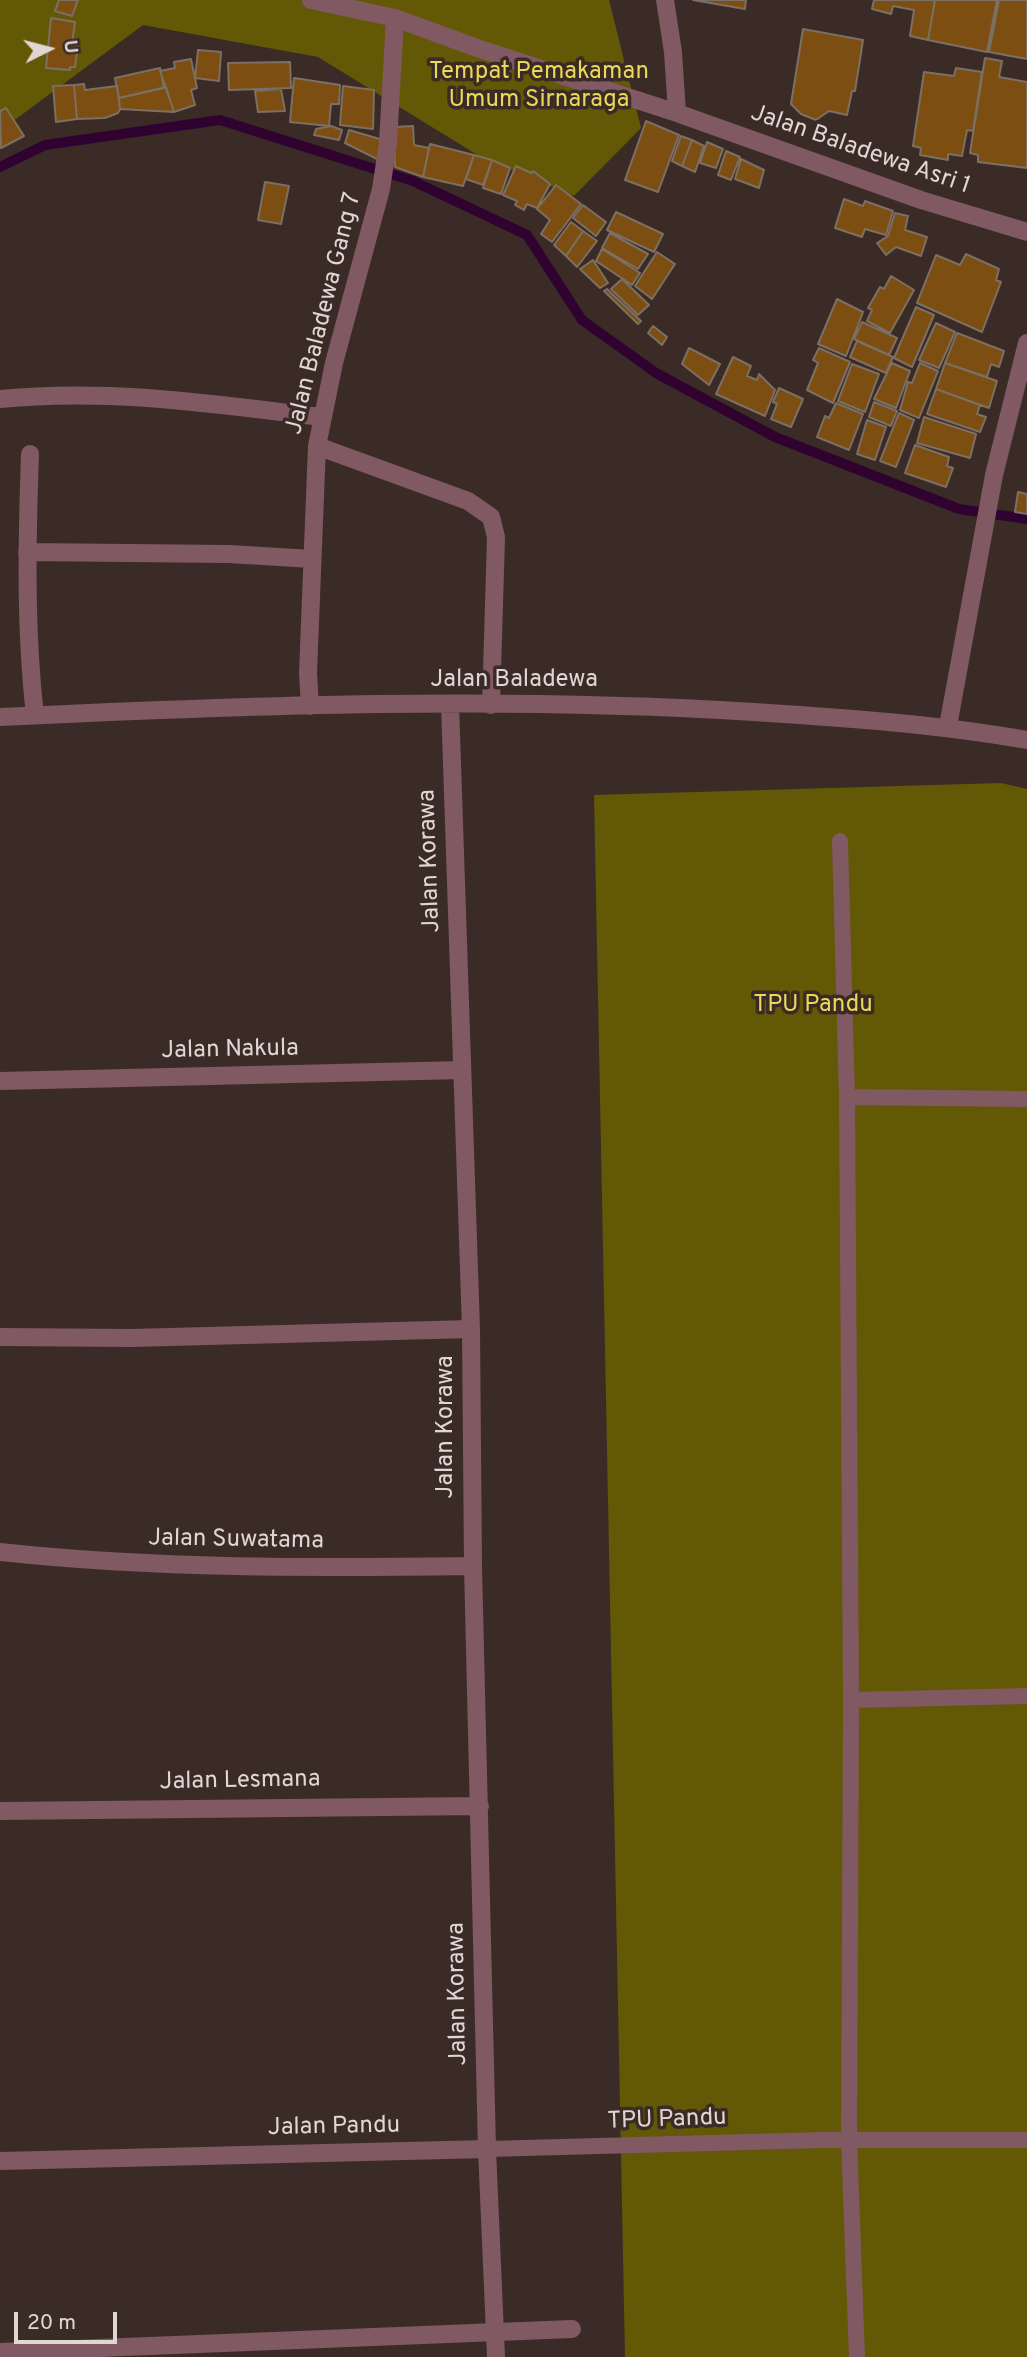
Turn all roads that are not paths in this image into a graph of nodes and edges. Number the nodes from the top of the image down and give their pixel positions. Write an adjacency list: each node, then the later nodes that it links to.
1 (311, 0): 3 (street, Jalan Baladewa Asri 1)
2 (665, 0): 4 (street)
3 (395, 18): 4 (street, Jalan Baladewa Asri 1); 8 (street, Jalan Baladewa Gang 7)
4 (677, 113): 5 (street, Jalan Baladewa Asri 1)
5 (1027, 232)
6 (1027, 343): 18 (street)
7 (0, 400): 8 (street)
8 (321, 417): 9 (street, Jalan Baladewa Gang 7)
9 (317, 446): 12 (street, Jalan Baladewa Gang 7); 14 (street)
10 (30, 454): 11 (street)
11 (27, 552): 12 (street); 16 (street)
12 (312, 559): 15 (street, Jalan Baladewa Gang 7)
13 (450, 704): 14 (street, Jalan Baladewa); 15 (street, Jalan Baladewa); 21 (street, Jalan Korawa)
14 (492, 705): 18 (street, Jalan Baladewa)
15 (310, 706): 16 (street, Jalan Baladewa)
16 (35, 715): 17 (street, Jalan Baladewa)
17 (0, 717)
18 (948, 726): 19 (street, Jalan Baladewa)
19 (1027, 740)
20 (841, 841): 23 (lane)
21 (462, 1070): 22 (street, Jalan Nakula); 25 (street, Jalan Korawa)
22 (0, 1081)
23 (847, 1097): 24 (lane); 30 (lane)
24 (1027, 1098)
25 (471, 1329): 26 (street); 28 (street, Jalan Korawa)
26 (0, 1337)
27 (0, 1552): 28 (street, Jalan Suwatama)
28 (472, 1566): 31 (street, Jalan Korawa)
29 (1027, 1696): 30 (lane)
30 (851, 1700): 33 (lane)
31 (480, 1806): 32 (street, Jalan Lesmana); 35 (street, Jalan Korawa)
32 (0, 1811)
33 (849, 2140): 34 (lane, TPU Pandu); 35 (lane, TPU Pandu); 41 (lane)
34 (1027, 2140)
35 (487, 2149): 36 (street, Jalan Pandu); 38 (street)
36 (0, 2161)
37 (572, 2329): 38 (street)
38 (496, 2330): 39 (street); 40 (street)
39 (0, 2352)
40 (496, 2357)
41 (857, 2357)

